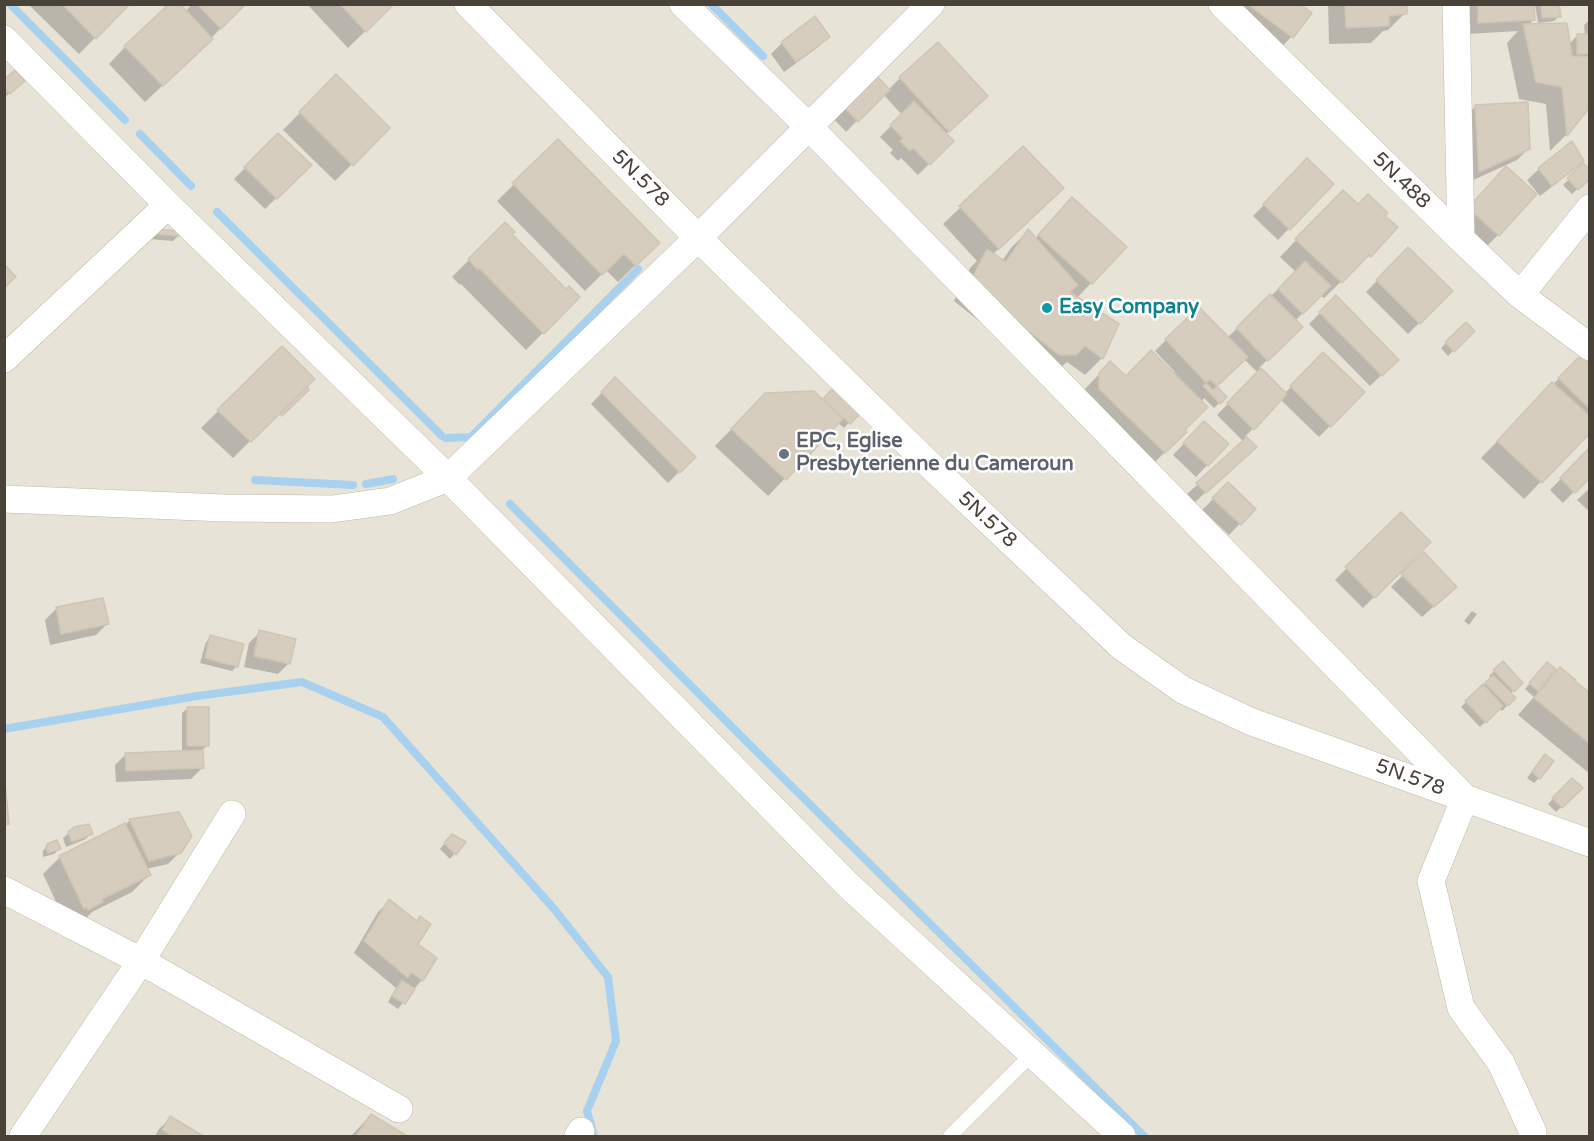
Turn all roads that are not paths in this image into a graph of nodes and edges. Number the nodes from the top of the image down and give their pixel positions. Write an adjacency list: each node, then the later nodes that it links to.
1 (468, 4): 10 (street, 5N.578)
2 (683, 4): 7 (street)
3 (931, 4): 7 (street)
4 (1222, 4): 11 (street, 5N.488)
5 (1456, 4): 11 (street)
6 (4, 39): 8 (street)
7 (809, 127): 10 (street); 17 (street)
8 (168, 206): 14 (street); 15 (street)
9 (1590, 208): 12 (street)
10 (698, 238): 15 (street); 17 (street, 5N.578)
11 (1461, 239): 12 (street, 5N.488)
12 (1520, 295): 13 (street, 5N.488)
13 (1590, 347)
14 (4, 359)
15 (448, 478): 16 (street); 22 (street)
16 (4, 499)
17 (1466, 798): 19 (street, 5N.578); 27 (street)
18 (232, 814): 21 (street)
19 (1590, 843)
20 (4, 890): 21 (street)
21 (141, 961): 23 (street); 24 (street)
22 (1032, 1054): 25 (lane); 26 (street)
23 (399, 1109)
24 (23, 1137)
25 (950, 1137)
26 (1122, 1137)
27 (1532, 1137)

